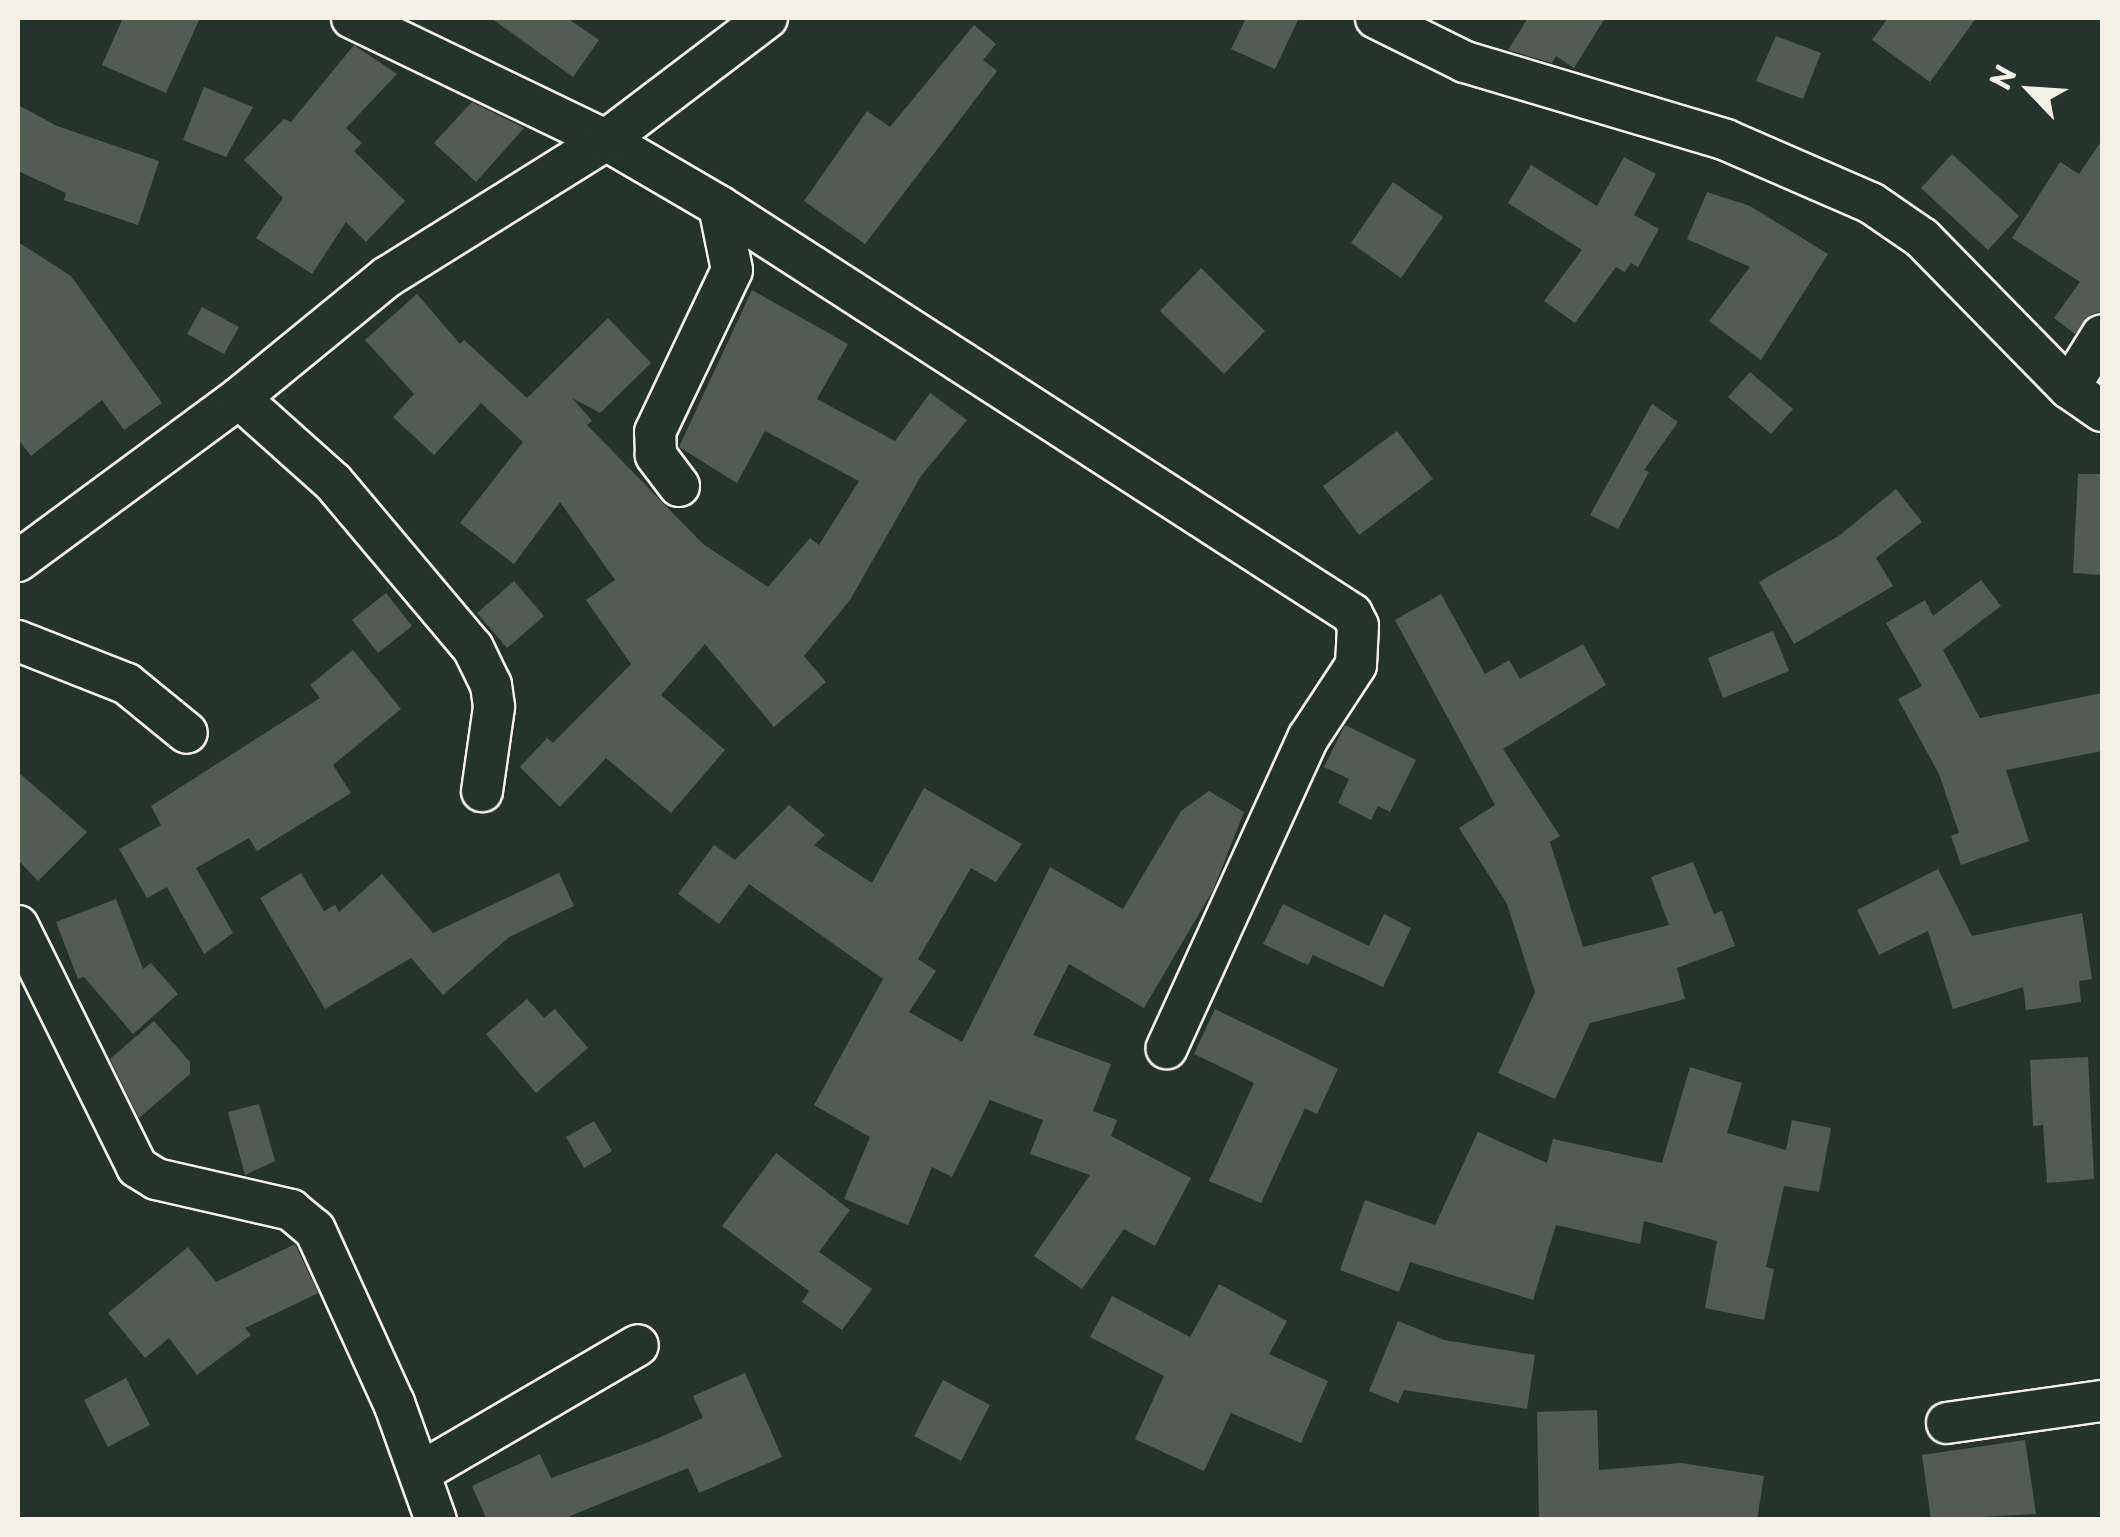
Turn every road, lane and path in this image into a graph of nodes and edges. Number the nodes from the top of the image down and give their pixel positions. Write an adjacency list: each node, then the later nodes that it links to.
1 (352, 18): 4 (street)
2 (767, 18): 4 (street)
3 (1376, 18): 7 (street)
4 (606, 140): 5 (street); 8 (street)
5 (719, 206): 10 (street); 16 (street)
6 (2102, 335): 7 (street)
7 (2069, 388): 9 (street)
8 (239, 398): 11 (street); 14 (street)
9 (2102, 410)
10 (679, 486)
11 (18, 561)
12 (18, 641): 13 (street)
13 (187, 733)
14 (482, 791)
15 (18, 926): 20 (street)
16 (1167, 1048)
17 (638, 1346): 20 (street)
18 (2102, 1402): 19 (street)
19 (1947, 1423)
20 (422, 1472): 21 (street)
21 (436, 1520)

